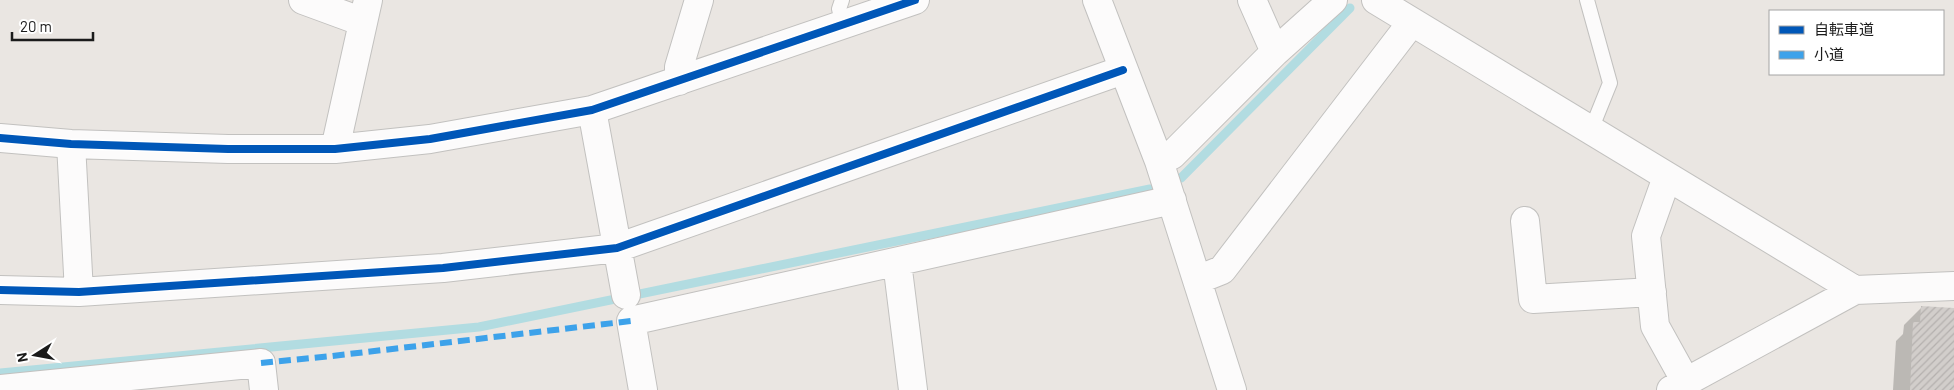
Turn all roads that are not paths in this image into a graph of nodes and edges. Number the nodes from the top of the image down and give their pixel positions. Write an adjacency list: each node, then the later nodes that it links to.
1 (303, 0): 9 (street)
2 (699, 0): 14 (street)
3 (915, 0): 10 (street)
4 (1097, 0): 13 (street)
5 (1252, 0): 12 (street)
6 (1333, 0): 12 (street)
7 (1376, 0): 11 (street)
8 (1587, 0): 16 (lane)
9 (365, 11): 19 (street)
10 (842, 13): 14 (street)
11 (1412, 22): 16 (street); 26 (street)
12 (1275, 52): 20 (street)
13 (1123, 70): 20 (street); 24 (street)
14 (679, 81): 15 (street)
15 (592, 110): 19 (street); 24 (street)
16 (1591, 130): 21 (street)
17 (0, 138): 18 (street)
18 (71, 144): 19 (street); 30 (street)
19 (334, 149)
20 (1159, 161): 22 (street)
21 (1667, 177): 29 (street); 31 (street)
22 (1172, 200): 25 (street); 26 (street)
23 (1525, 222): 31 (street)
24 (616, 248): 30 (street); 32 (street)
25 (898, 262): 36 (street); 37 (street)
26 (1197, 280): 38 (street)
27 (1954, 286): 29 (street)
28 (0, 290): 30 (street)
29 (1855, 290): 33 (street)
30 (79, 292)
31 (1652, 292): 33 (street)
32 (626, 295)
33 (1679, 386)
34 (0, 389): 35 (street)
35 (264, 390)
36 (642, 390)
37 (914, 390)
38 (1232, 390)

